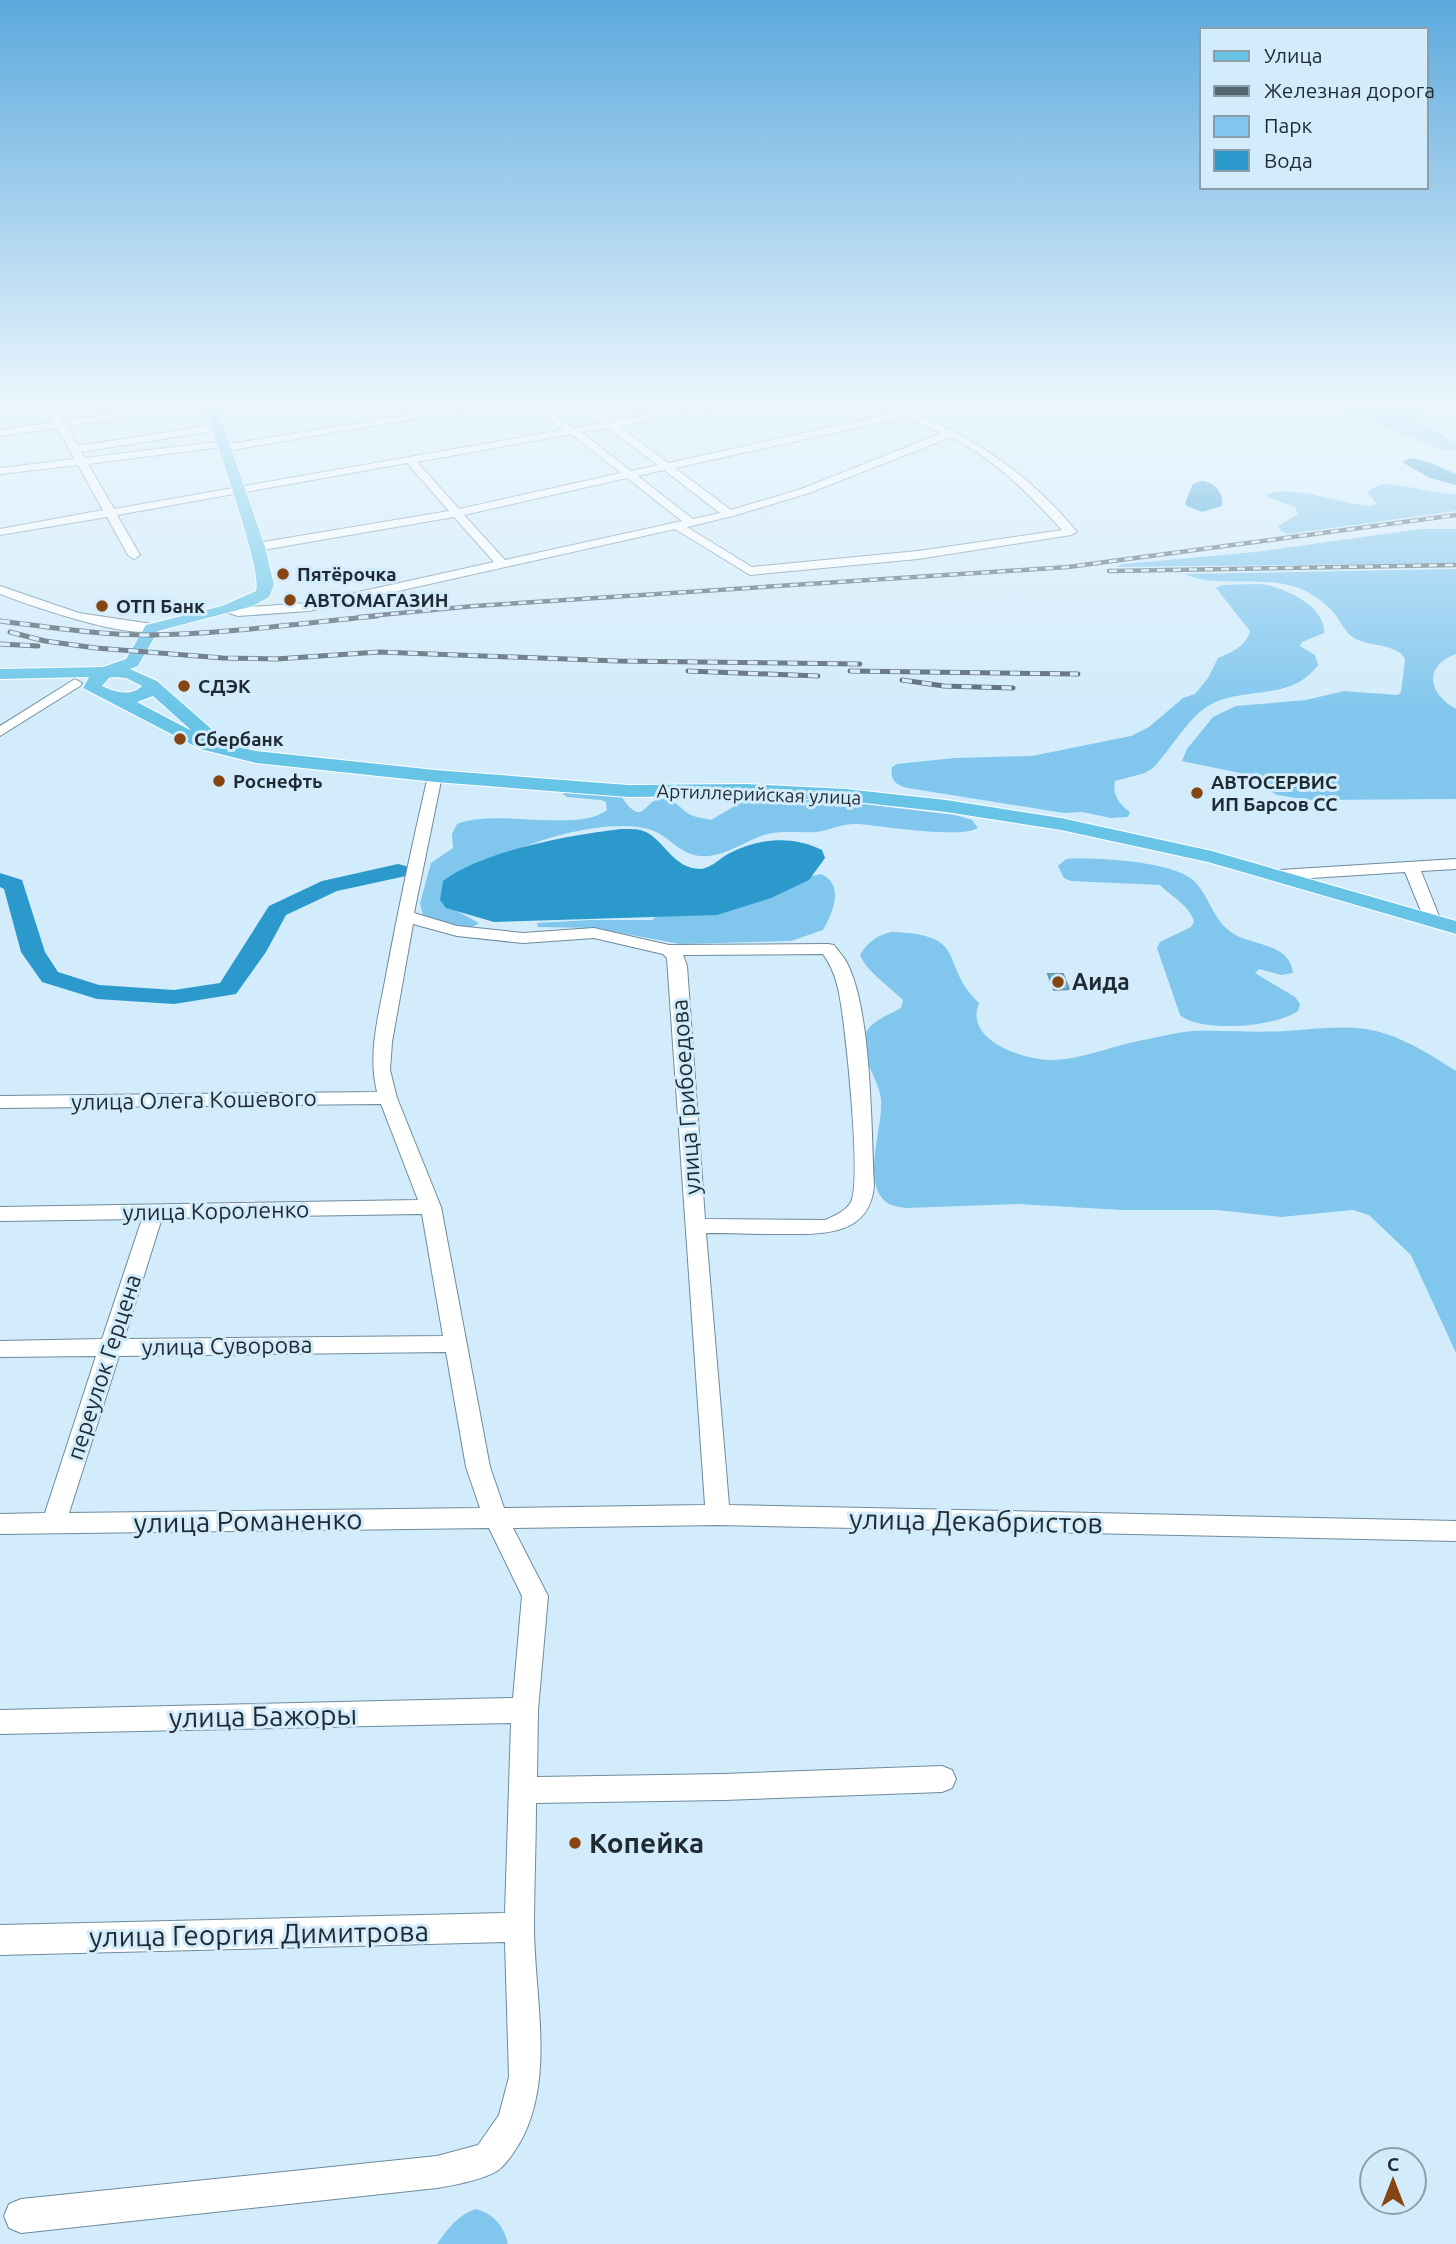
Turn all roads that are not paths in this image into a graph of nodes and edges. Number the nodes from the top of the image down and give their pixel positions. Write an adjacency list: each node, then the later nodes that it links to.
1 (109, 509): 10 (street)
2 (130, 509): 10 (street)
3 (244, 509): 16 (main road)
4 (452, 509): 11 (street)
5 (476, 509): 11 (street)
6 (673, 509): 13 (street)
7 (722, 509): 12 (street)
8 (746, 509): 12 (street)
9 (1049, 509): 14 (street)
10 (111, 512): 15 (street); 17 (street)
11 (456, 513): 16 (street); 18 (street)
12 (729, 514): 13 (street)
13 (690, 522): 14 (street)
14 (676, 526): 18 (street)
15 (0, 532)
16 (257, 547): 20 (main road)
17 (134, 555)
18 (502, 564): 20 (street)
19 (0, 590): 21 (street)
20 (226, 610): 21 (main road)
21 (152, 628): 25 (main road)
22 (108, 672): 24 (main road, Артиллерийская улица); 25 (main road, Артиллерийская улица); 26 (main road)
23 (0, 674): 24 (main road, Артиллерийская улица)
24 (20, 674): 26 (main road, Артиллерийская улица)
25 (141, 675): 27 (main road); 29 (main road, Артиллерийская улица)
26 (83, 685): 27 (main road, Артиллерийская улица); 28 (street)
27 (114, 697): 29 (main road, Артиллерийская улица)
28 (0, 732)
29 (233, 752): 30 (main road, Артиллерийская улица)
30 (435, 776): 33 (main road, Артиллерийская улица); 34 (street)
31 (1456, 864): 32 (street, Артиллерийская улица)
32 (1411, 867): 33 (street, Артиллерийская улица); 35 (street)
33 (1280, 875): 35 (main road, Артиллерийская улица)
34 (406, 916): 37 (street); 38 (street)
35 (1433, 921): 36 (main road, Артиллерийская улица)
36 (1456, 928)
37 (669, 950): 43 (street, улица Грибоедова); 43 (street)
38 (388, 1098): 39 (street, улица Олега Кошевого); 40 (street)
39 (0, 1102)
40 (431, 1207): 41 (street, улица Короленко); 44 (street)
41 (153, 1212): 42 (street, улица Короленко); 45 (street, переулок Герцена)
42 (0, 1214)
43 (695, 1226): 47 (street, улица Грибоедова)
44 (454, 1344): 45 (street, улица Суворова); 48 (street)
45 (110, 1347): 46 (street, улица Суворова); 49 (street, переулок Герцена)
46 (0, 1349)
47 (718, 1515): 48 (street, улица Декабристов); 51 (street, улица Декабристов)
48 (496, 1518): 49 (street, улица Романенко); 52 (street)
49 (54, 1522): 50 (street, улица Романенко)
50 (0, 1524)
51 (1456, 1531)
52 (525, 1710): 53 (street, улица Бажоры); 55 (street)
53 (0, 1722)
54 (942, 1779): 55 (street)
55 (523, 1790): 56 (street)
56 (519, 1927): 57 (street, улица Георгия Димитрова); 58 (street)
57 (0, 1940)
58 (21, 2216)

